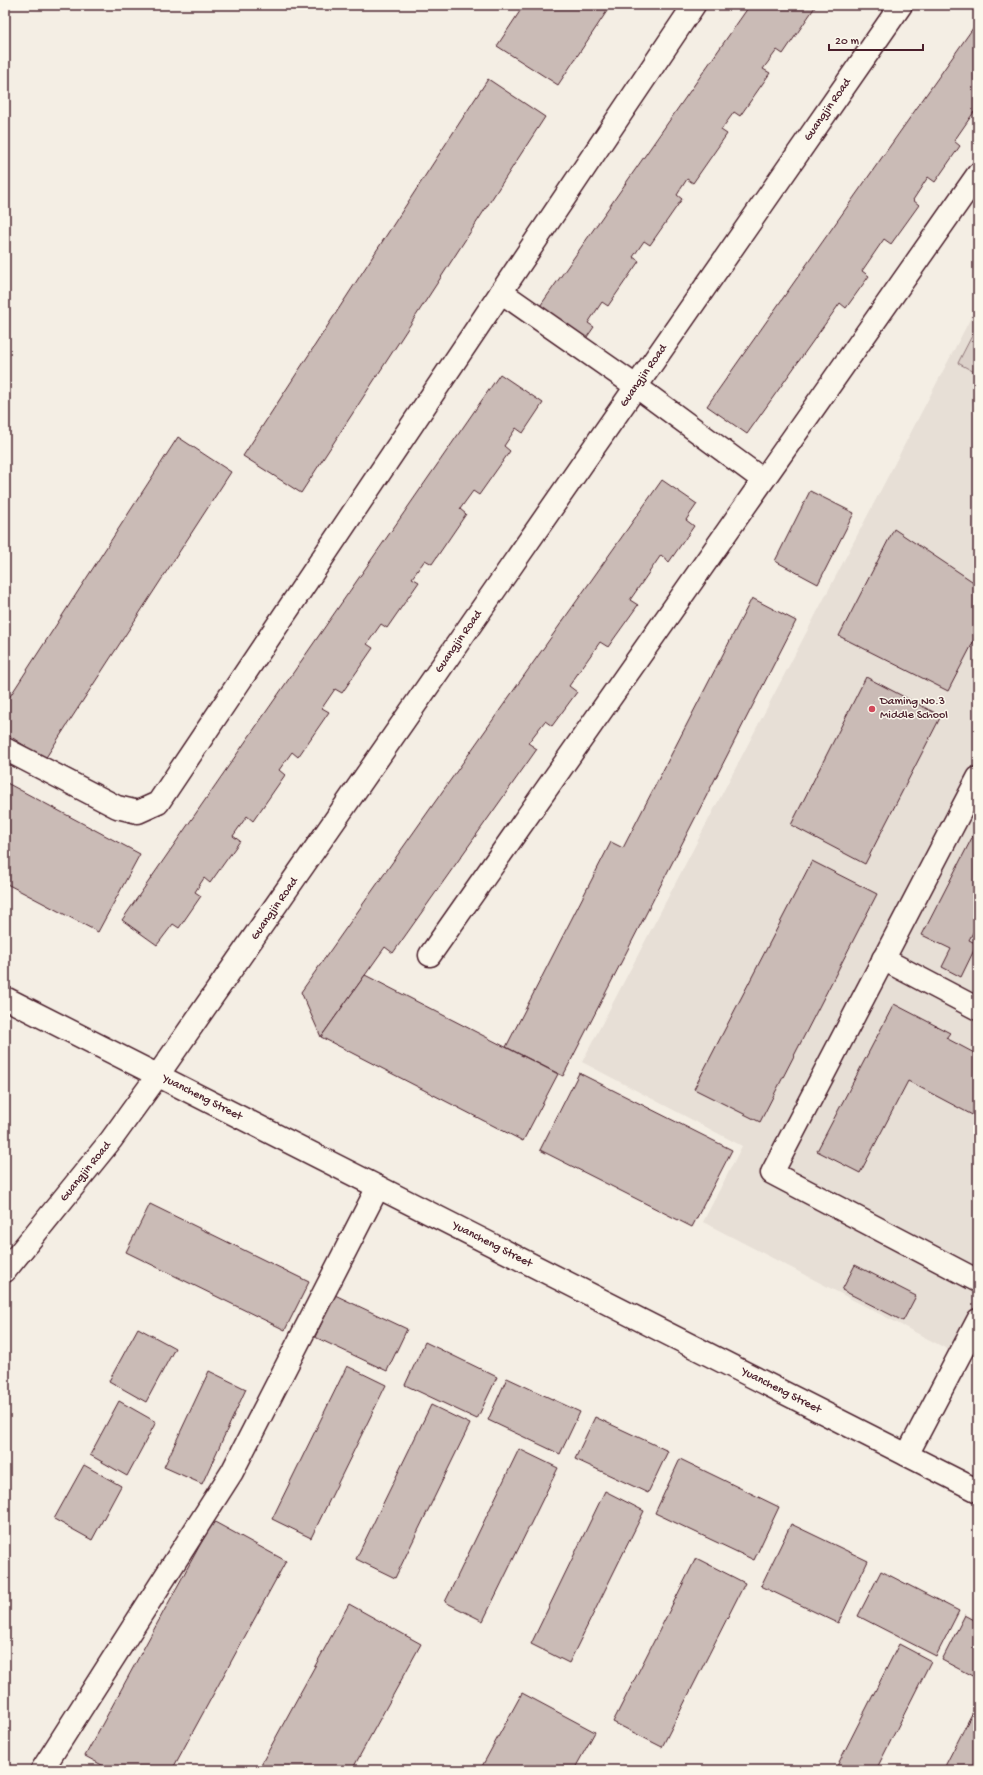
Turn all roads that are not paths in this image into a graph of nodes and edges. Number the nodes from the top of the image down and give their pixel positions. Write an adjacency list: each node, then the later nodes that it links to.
1 (694, 5): 4 (street)
2 (901, 5): 5 (street, Guangjin Road)
3 (978, 174): 6 (street)
4 (501, 292): 5 (street); 7 (street)
5 (637, 387): 6 (street); 13 (street, Guangjin Road)
6 (763, 480): 9 (street)
7 (5, 749)
8 (978, 778): 10 (street)
9 (430, 955)
10 (883, 959): 12 (street); 16 (street)
11 (5, 998): 13 (street, Yuancheng Street)
12 (978, 1009)
13 (158, 1076): 14 (street, Yuancheng Street); 15 (street, Guangjin Road)
14 (378, 1187): 18 (street, Yuancheng Street); 20 (street)
15 (5, 1271)
16 (978, 1281)
17 (978, 1320): 18 (street)
18 (907, 1455): 19 (street, Yuancheng Street)
19 (978, 1491)
20 (42, 1770)

